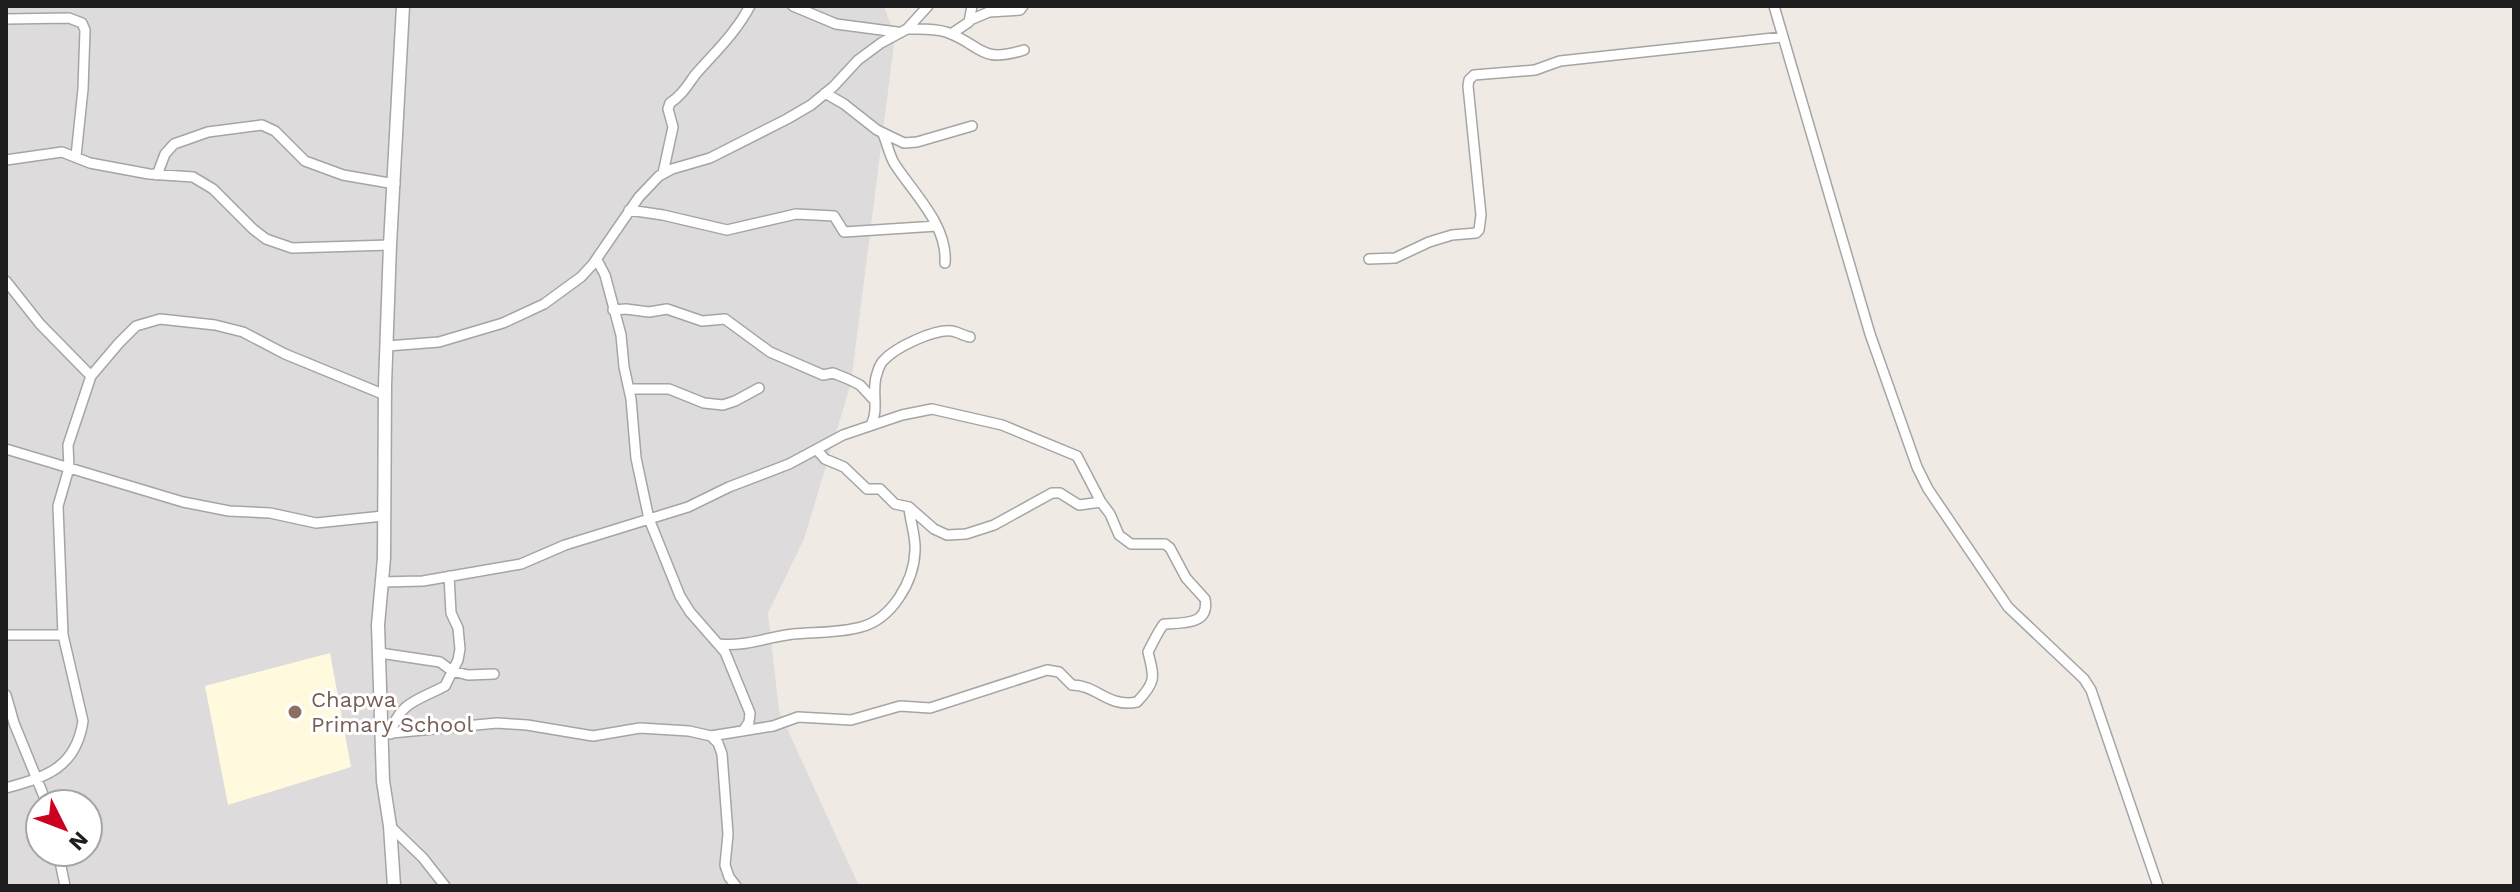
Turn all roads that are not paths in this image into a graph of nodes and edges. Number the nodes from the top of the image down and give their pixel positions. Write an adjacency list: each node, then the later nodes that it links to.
1 (403, 6): 21 (street)
2 (750, 6): 19 (street)
3 (793, 6): 10 (street)
4 (928, 6): 10 (street)
5 (972, 6): 9 (street)
6 (1023, 6): 9 (street)
7 (1774, 6): 12 (street)
8 (6, 19): 17 (street)
9 (970, 20): 11 (street)
10 (903, 31): 11 (street); 14 (street)
11 (951, 34): 13 (street)
12 (1783, 37): 25 (street); 64 (street)
13 (1024, 50)
14 (825, 93): 16 (street); 19 (street)
15 (972, 126): 16 (street)
16 (883, 134): 23 (street)
17 (76, 156): 18 (street); 20 (street)
18 (6, 160)
19 (663, 173): 22 (street)
20 (157, 175): 21 (street); 24 (street)
21 (395, 184): 24 (street)
22 (629, 210): 23 (street); 26 (street)
23 (937, 226): 27 (street)
24 (390, 245): 31 (street)
25 (1369, 259)
26 (597, 260): 29 (street); 31 (street)
27 (945, 263)
28 (6, 281): 32 (street)
29 (613, 310): 34 (street); 36 (street)
30 (970, 337): 36 (street)
31 (387, 346): 35 (street)
32 (91, 376): 35 (street); 40 (street)
33 (759, 388): 34 (street)
34 (630, 389): 44 (street)
35 (385, 395): 43 (street)
36 (874, 400): 37 (street)
37 (871, 425): 39 (street); 41 (street)
38 (6, 449): 40 (street)
39 (817, 450): 42 (street); 44 (street)
40 (69, 468): 43 (street); 48 (street)
41 (1101, 502): 42 (street); 54 (street)
42 (909, 507): 49 (street)
43 (383, 516): 46 (street)
44 (649, 519): 45 (street); 49 (street)
45 (449, 576): 46 (street); 51 (street)
46 (381, 582): 50 (street)
47 (6, 635): 48 (street)
48 (63, 635): 57 (street)
49 (719, 644): 54 (street)
50 (380, 653): 51 (street); 55 (street)
51 (452, 671): 52 (street); 55 (street)
52 (494, 674)
53 (6, 695): 57 (street)
54 (743, 731): 56 (street)
55 (386, 734): 56 (street); 60 (street)
56 (711, 736): 63 (street)
57 (36, 780): 58 (street); 59 (street)
58 (6, 788)
59 (40, 788)
60 (390, 826): 61 (street); 62 (street)
61 (394, 886)
62 (445, 886)
63 (736, 886)
64 (2158, 886)

